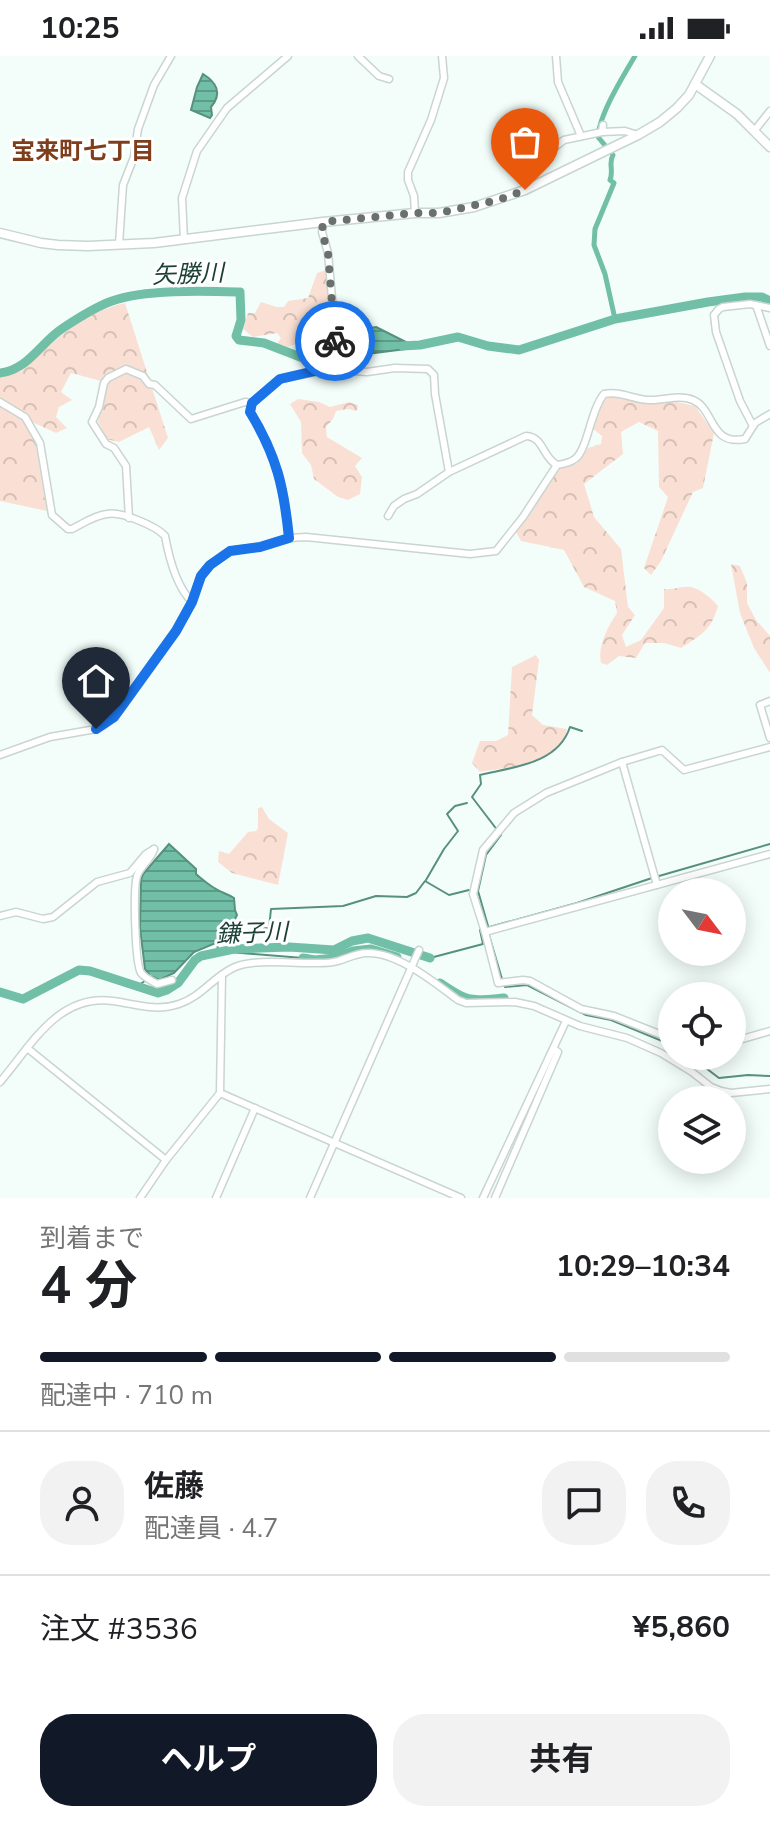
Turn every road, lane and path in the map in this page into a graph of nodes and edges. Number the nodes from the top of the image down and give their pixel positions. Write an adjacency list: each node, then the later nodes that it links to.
1 (171, 56): 19 (street)
2 (288, 56): 18 (street)
3 (358, 56): 7 (street)
4 (442, 56): 15 (street)
5 (556, 56): 12 (street)
6 (710, 56): 8 (street)
7 (389, 79)
8 (695, 84): 10 (street); 11 (street)
9 (770, 111): 10 (street)
10 (755, 130): 13 (street)
11 (638, 135): 12 (street); 15 (street)
12 (581, 136): 14 (street)
13 (770, 147)
14 (547, 153)
15 (415, 213): 16 (street)
16 (323, 222): 18 (street); 23 (street)
17 (0, 233): 19 (street)
18 (184, 240): 19 (street)
19 (119, 244)
20 (756, 305): 21 (street); 22 (street); 27 (street)
21 (770, 308)
22 (770, 346)
23 (332, 367): 25 (street); 29 (street)
24 (0, 402): 31 (street)
25 (252, 403): 31 (street); 32 (street)
26 (770, 414): 27 (street)
27 (753, 426): 28 (street)
28 (557, 465): 29 (street); 32 (street)
29 (449, 472): 30 (street)
30 (388, 516)
31 (129, 518): 33 (street)
32 (289, 538): 33 (street)
33 (192, 602): 37 (street)
34 (770, 701): 35 (street)
35 (770, 738)
36 (770, 747): 38 (street)
37 (0, 755)
38 (622, 762): 40 (street); 42 (street)
39 (770, 854): 40 (street)
40 (657, 885): 42 (street)
41 (0, 916): 46 (street)
42 (485, 932): 49 (street)
43 (419, 950): 44 (street)
44 (410, 967): 45 (street); 47 (street); 57 (street)
45 (222, 975): 51 (street); 55 (street)
46 (172, 980)
47 (566, 1021): 52 (street); 54 (street)
48 (770, 1031): 50 (street)
49 (658, 1033)
50 (746, 1038)
51 (27, 1048): 53 (street); 58 (street)
52 (554, 1049): 63 (street); 64 (street)
53 (0, 1082)
54 (770, 1089)
55 (220, 1093): 56 (street); 58 (street)
56 (255, 1108): 57 (street); 60 (street)
57 (334, 1143): 61 (street); 62 (street)
58 (166, 1160): 59 (street)
59 (140, 1198)
60 (216, 1198)
61 (310, 1198)
62 (461, 1198)
63 (483, 1198)
64 (495, 1198)

